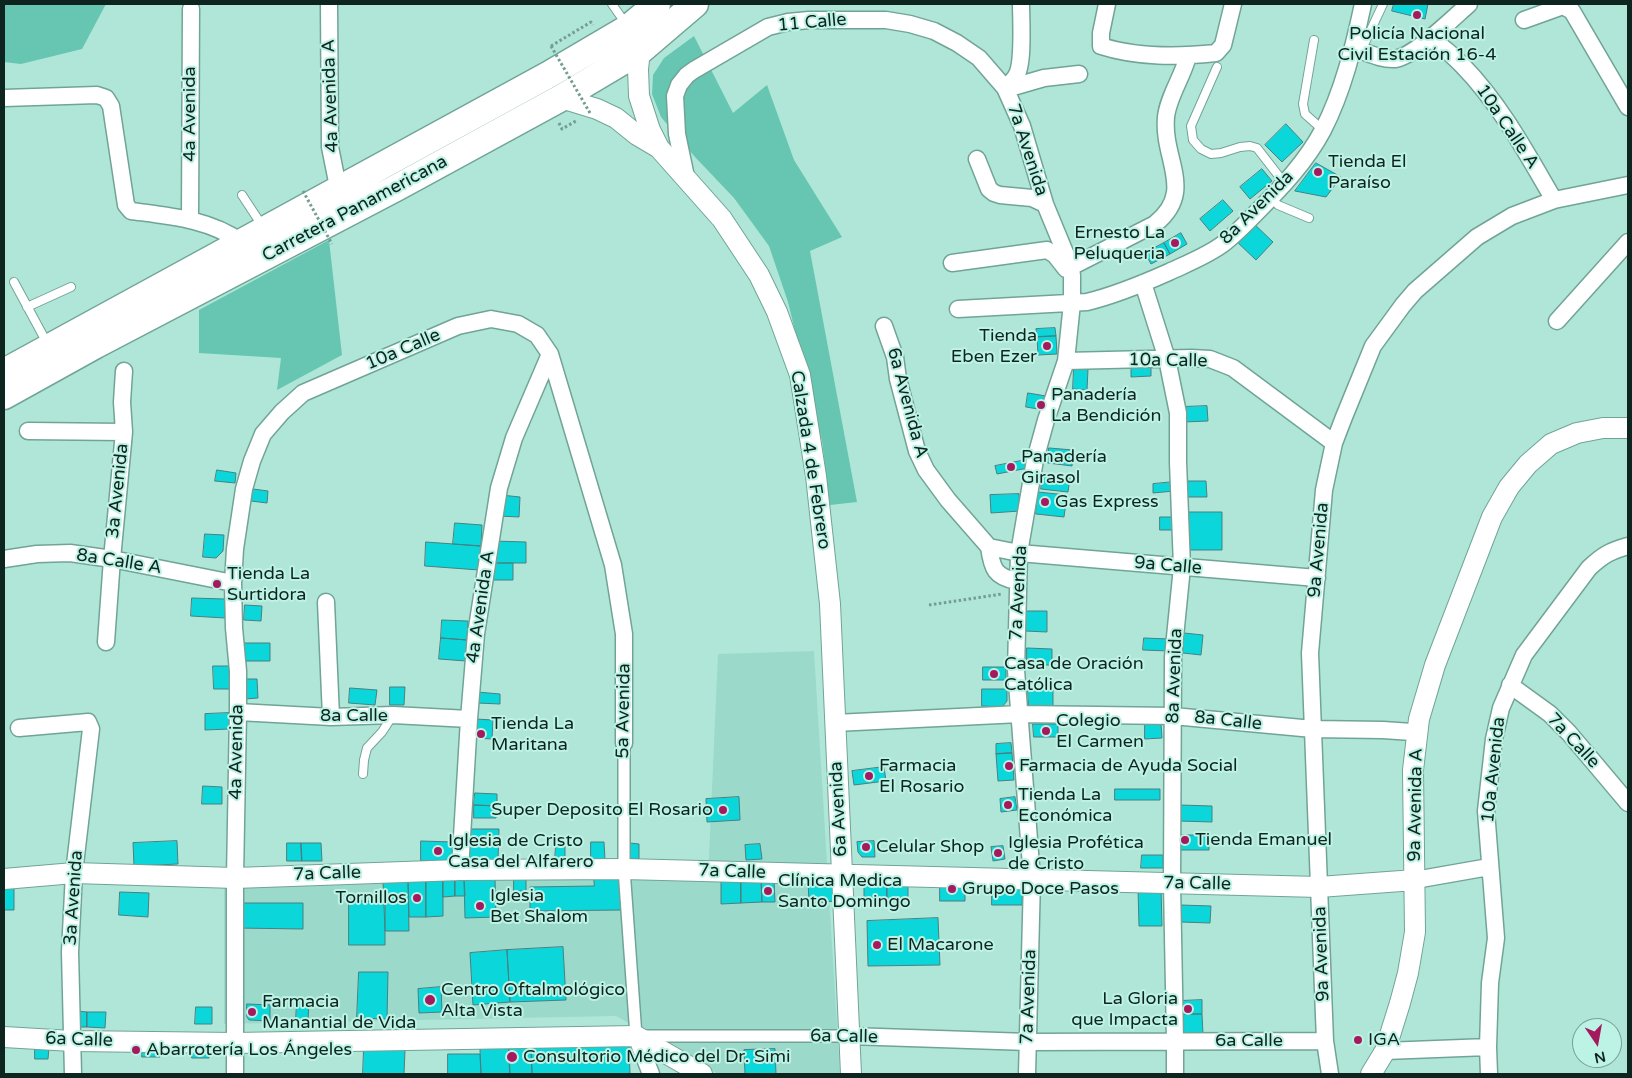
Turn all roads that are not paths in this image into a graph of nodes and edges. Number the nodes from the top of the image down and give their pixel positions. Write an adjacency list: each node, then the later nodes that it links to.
1 (329, 4): 31 (street, 4a Avenida A)
2 (612, 4): 13 (lane)
3 (657, 4): 13 (highway, Carretera Panamericana)
4 (695, 4): 17 (highway, Carretera Panamericana)
5 (1021, 4): 21 (street, 7a Avenida)
6 (1107, 4): 18 (street)
7 (1233, 4): 18 (street)
8 (1363, 4): 16 (street, 8a Avenida)
9 (1383, 4): 16 (lane)
10 (1469, 4): 14 (street)
11 (191, 9): 37 (street, 4a Avenida)
12 (1524, 20): 24 (street)
13 (628, 28): 31 (highway, Carretera Panamericana)
14 (1430, 39): 16 (street); 34 (street, 10a Calle A)
15 (1314, 40): 25 (lane)
16 (1357, 49): 25 (street, 8a Avenida)
17 (640, 51): 23 (highway, Carretera Panamericana); 26 (street, Calzada 4 de Febrero)
18 (1188, 56): 42 (street)
19 (1217, 67): 29 (lane)
20 (1079, 74): 21 (street)
21 (1005, 88): 28 (street, 11 Calle); 35 (street, 7a Avenida)
22 (4, 98): 37 (street)
23 (560, 98): 26 (street, Calzada 4 de Febrero); 57 (highway, Carretera Panamericana)
24 (1628, 107)
25 (1323, 130): 29 (street, 8a Avenida)
26 (659, 148): 28 (street, Calzada 4 de Febrero)
27 (977, 159): 35 (street)
28 (686, 177): 81 (street, Calzada 4 de Febrero)
29 (1285, 184): 33 (street, 8a Avenida)
30 (1628, 185): 34 (street, 9a Avenida)
31 (341, 188): 38 (highway, Carretera Panamericana)
32 (242, 195): 38 (lane)
33 (1271, 198): 36 (lane); 44 (street, 8a Avenida)
34 (1554, 200): 62 (street, 9a Avenida)
35 (1045, 204): 42 (street, 7a Avenida)
36 (1309, 218)
37 (190, 219): 39 (street)
38 (265, 229): 39 (highway, Carretera Panamericana)
39 (241, 242): 51 (highway, Carretera Panamericana)
40 (1628, 242): 49 (street)
41 (952, 263): 42 (street)
42 (1072, 271): 46 (street, 7a Avenida)
43 (14, 282): 47 (lane)
44 (1143, 284): 46 (street, 8a Avenida); 53 (street, 8a Avenida)
45 (71, 287): 47 (lane)
46 (1072, 303): 48 (street, 8a Avenida); 54 (street, 7a Avenida)
47 (27, 307): 51 (lane)
48 (958, 309)
49 (1558, 321)
50 (884, 326): 64 (street, 6a Avenida A)
51 (49, 347): 56 (highway, Carretera Panamericana)
52 (550, 354): 61 (street, 10a Calle); 80 (street, 4a Avenida A); 85 (street, 5a Avenida)
53 (1167, 359): 54 (street, 10a Calle); 62 (street, 10a Calle); 68 (street, 8a Avenida)
54 (1066, 361): 65 (street, 7a Avenida)
55 (124, 371): 60 (street, 3a Avenida)
56 (4, 372)
57 (4, 396)
58 (1628, 428): 96 (street, 9a Avenida A)
59 (28, 431): 60 (street)
60 (124, 432): 67 (street, 3a Avenida)
61 (263, 434): 70 (street, 4a Avenida)
62 (1334, 444): 69 (street, 9a Avenida)
63 (1628, 546): 74 (street, 10a Avenida)
64 (989, 547): 65 (street); 71 (street)
65 (1019, 553): 68 (street, 9a Calle); 71 (street, 7a Avenida)
66 (4, 559): 67 (street, 8a Calle A)
67 (112, 559): 70 (street, 8a Calle A); 73 (street, 3a Avenida)
68 (1182, 567): 69 (street, 9a Calle); 78 (street, 8a Avenida)
69 (1317, 578): 83 (street, 9a Avenida)
70 (233, 583): 75 (street, 4a Avenida)
71 (1017, 586): 76 (street, 7a Avenida)
72 (326, 602): 79 (street)
73 (106, 642)
74 (1510, 685): 87 (street, 7a Calle); 88 (street, 10a Avenida)
75 (238, 712): 79 (street, 8a Calle); 93 (street, 4a Avenida)
76 (1020, 714): 78 (street, 8a Calle); 81 (street, 8a Calle); 95 (street, 7a Avenida)
77 (394, 715): 79 (street, 8a Calle); 80 (street, 8a Calle); 86 (lane)
78 (1173, 716): 83 (street, 8a Calle); 97 (street, 8a Avenida)
79 (331, 717)
80 (469, 719): 90 (street, 4a Avenida A)
81 (835, 723): 92 (street, 6a Avenida)
82 (18, 728): 91 (street, 3a Avenida)
83 (1313, 729): 84 (street, 8a Calle); 98 (street, 9a Avenida)
84 (1412, 732)
85 (624, 743): 89 (street, 5a Avenida)
86 (363, 774)
87 (1628, 804)
88 (1489, 867): 96 (street, 7a Calle); 107 (street, 10a Avenida)
89 (624, 869): 90 (street, 7a Calle); 92 (street, 7a Calle); 99 (street, 5a Avenida)
90 (460, 870): 93 (street, 7a Calle)
91 (74, 873): 93 (street, 7a Calle); 94 (street, 7a Calle); 102 (street, 3a Avenida)
92 (842, 876): 95 (street, 7a Calle); 100 (street, 6a Avenida)
93 (236, 878): 106 (street, 4a Avenida)
94 (4, 879)
95 (1032, 879): 97 (street, 7a Calle); 105 (street, 7a Avenida)
96 (1415, 880): 98 (street, 7a Calle); 108 (street, 9a Avenida A)
97 (1172, 884): 98 (street, 7a Calle); 103 (street, 8a Avenida)
98 (1319, 887): 104 (street, 9a Avenida)
99 (636, 1036): 100 (street, 6a Calle); 106 (street, 6a Calle); 111 (street, 5a Avenida); 112 (street)
100 (850, 1036): 105 (street, 6a Calle); 113 (street, 6a Avenida)
101 (4, 1037): 102 (street, 6a Calle)
102 (72, 1041): 106 (street, 6a Calle); 109 (street, 3a Avenida)
103 (1175, 1041): 104 (street, 6a Calle); 105 (street, 6a Calle); 115 (street, 8a Avenida)
104 (1324, 1041): 116 (street, 9a Avenida)
105 (1028, 1042): 114 (street, 7a Avenida)
106 (234, 1043): 110 (street, 4a Avenida)
107 (1488, 1047): 108 (street); 118 (street, 10a Avenida)
108 (1385, 1051): 117 (street, 9a Avenida A)
109 (73, 1074)
110 (235, 1074)
111 (651, 1074)
112 (702, 1074)
113 (851, 1074)
114 (1027, 1074)
115 (1175, 1074)
116 (1330, 1074)
117 (1371, 1074)
118 (1490, 1074)

